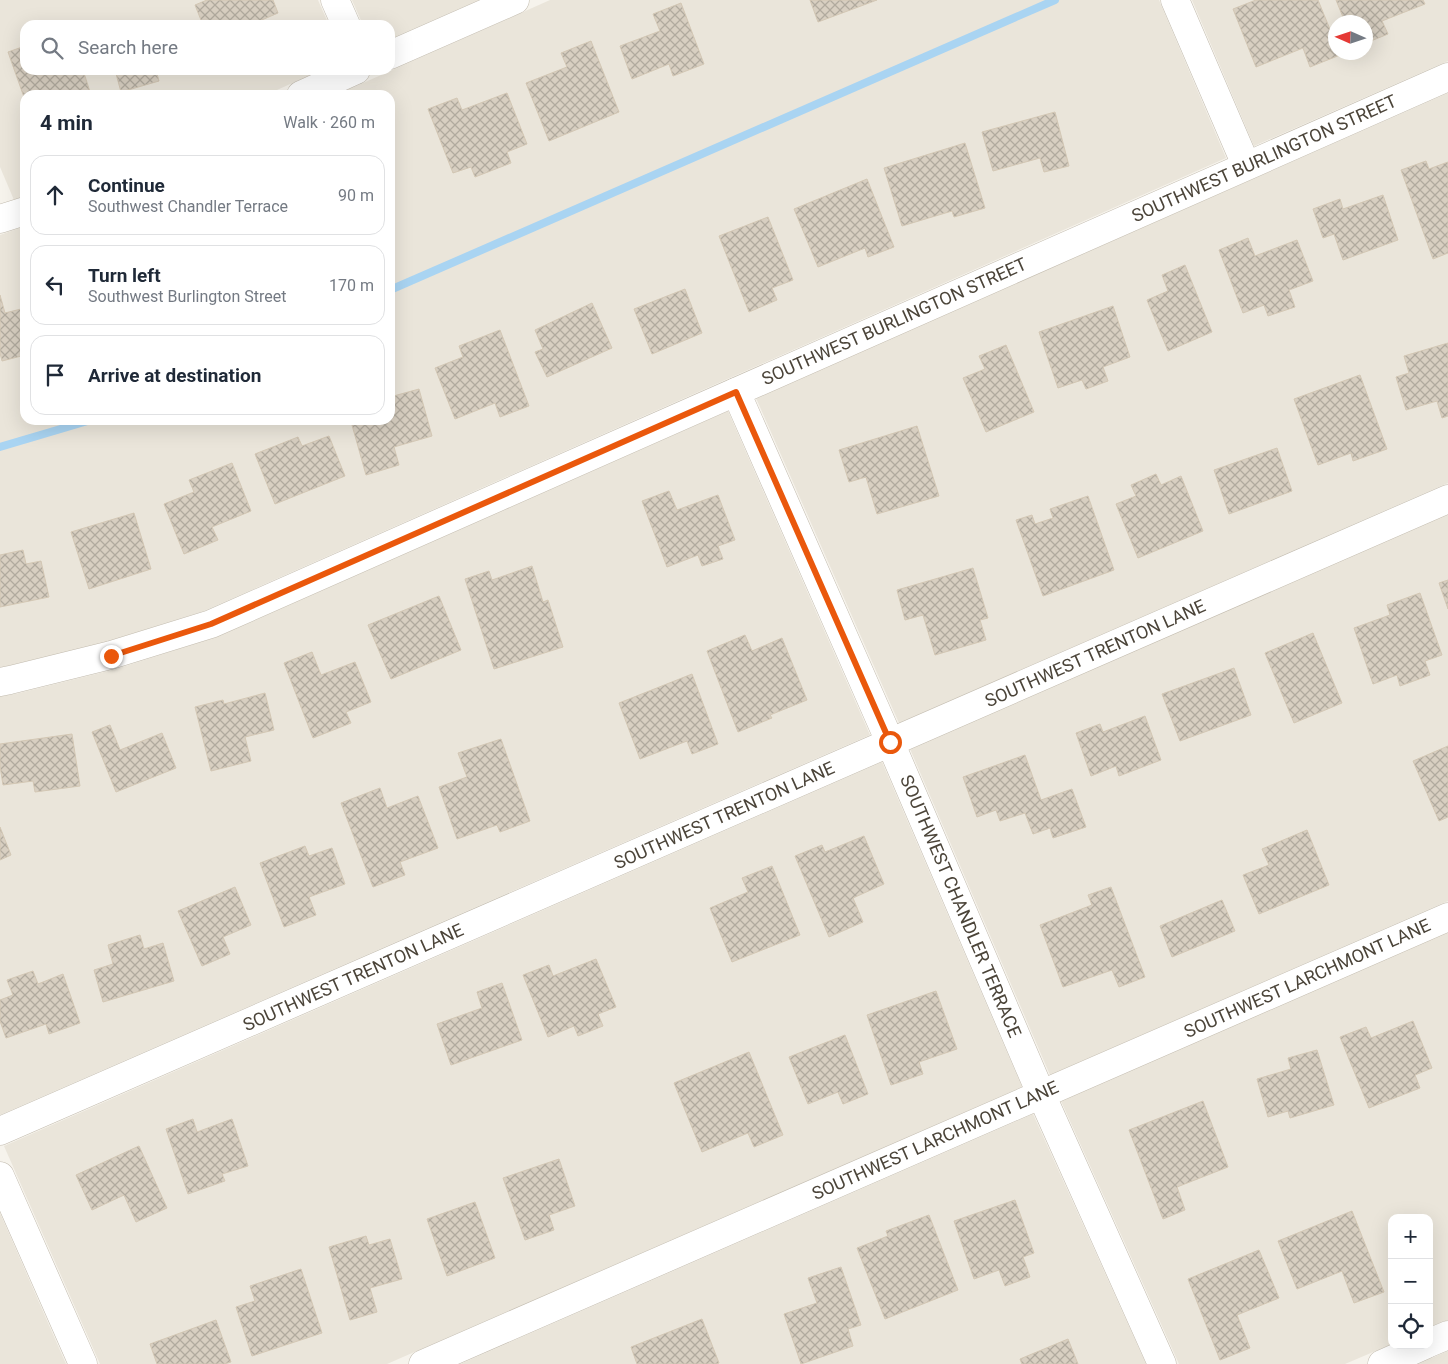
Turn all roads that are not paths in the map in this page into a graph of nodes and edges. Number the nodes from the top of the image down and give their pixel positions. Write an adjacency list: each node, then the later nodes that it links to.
1 (335, 0): 4 (street)
2 (515, 0): 5 (street)
3 (1175, 0): 9 (street)
4 (344, 20)
5 (395, 53)
6 (345, 75): 8 (street)
7 (1448, 77): 9 (street, SOUTHWEST BURLINGTON STREET)
8 (312, 90)
9 (1246, 166): 10 (street, SOUTHWEST BURLINGTON STREET)
10 (736, 392): 12 (street, SOUTHWEST BURLINGTON STREET); 13 (street, SOUTHWEST CHANDLER TERRACE)
11 (1448, 498): 13 (street, SOUTHWEST TRENTON LANE)
12 (0, 682)
13 (890, 742): 15 (street, SOUTHWEST CHANDLER TERRACE); 16 (street, SOUTHWEST TRENTON LANE)
14 (1448, 916): 15 (street, SOUTHWEST LARCHMONT LANE)
15 (1042, 1094): 22 (street, SOUTHWEST LARCHMONT LANE); 23 (street, SOUTHWEST CHANDLER TERRACE)
16 (0, 1132)
17 (0, 1176): 21 (street)
18 (1448, 1335): 19 (street)
19 (1433, 1341)
20 (1416, 1349): 24 (street)
21 (83, 1364)
22 (423, 1364)
23 (1162, 1364)
24 (1382, 1364)

